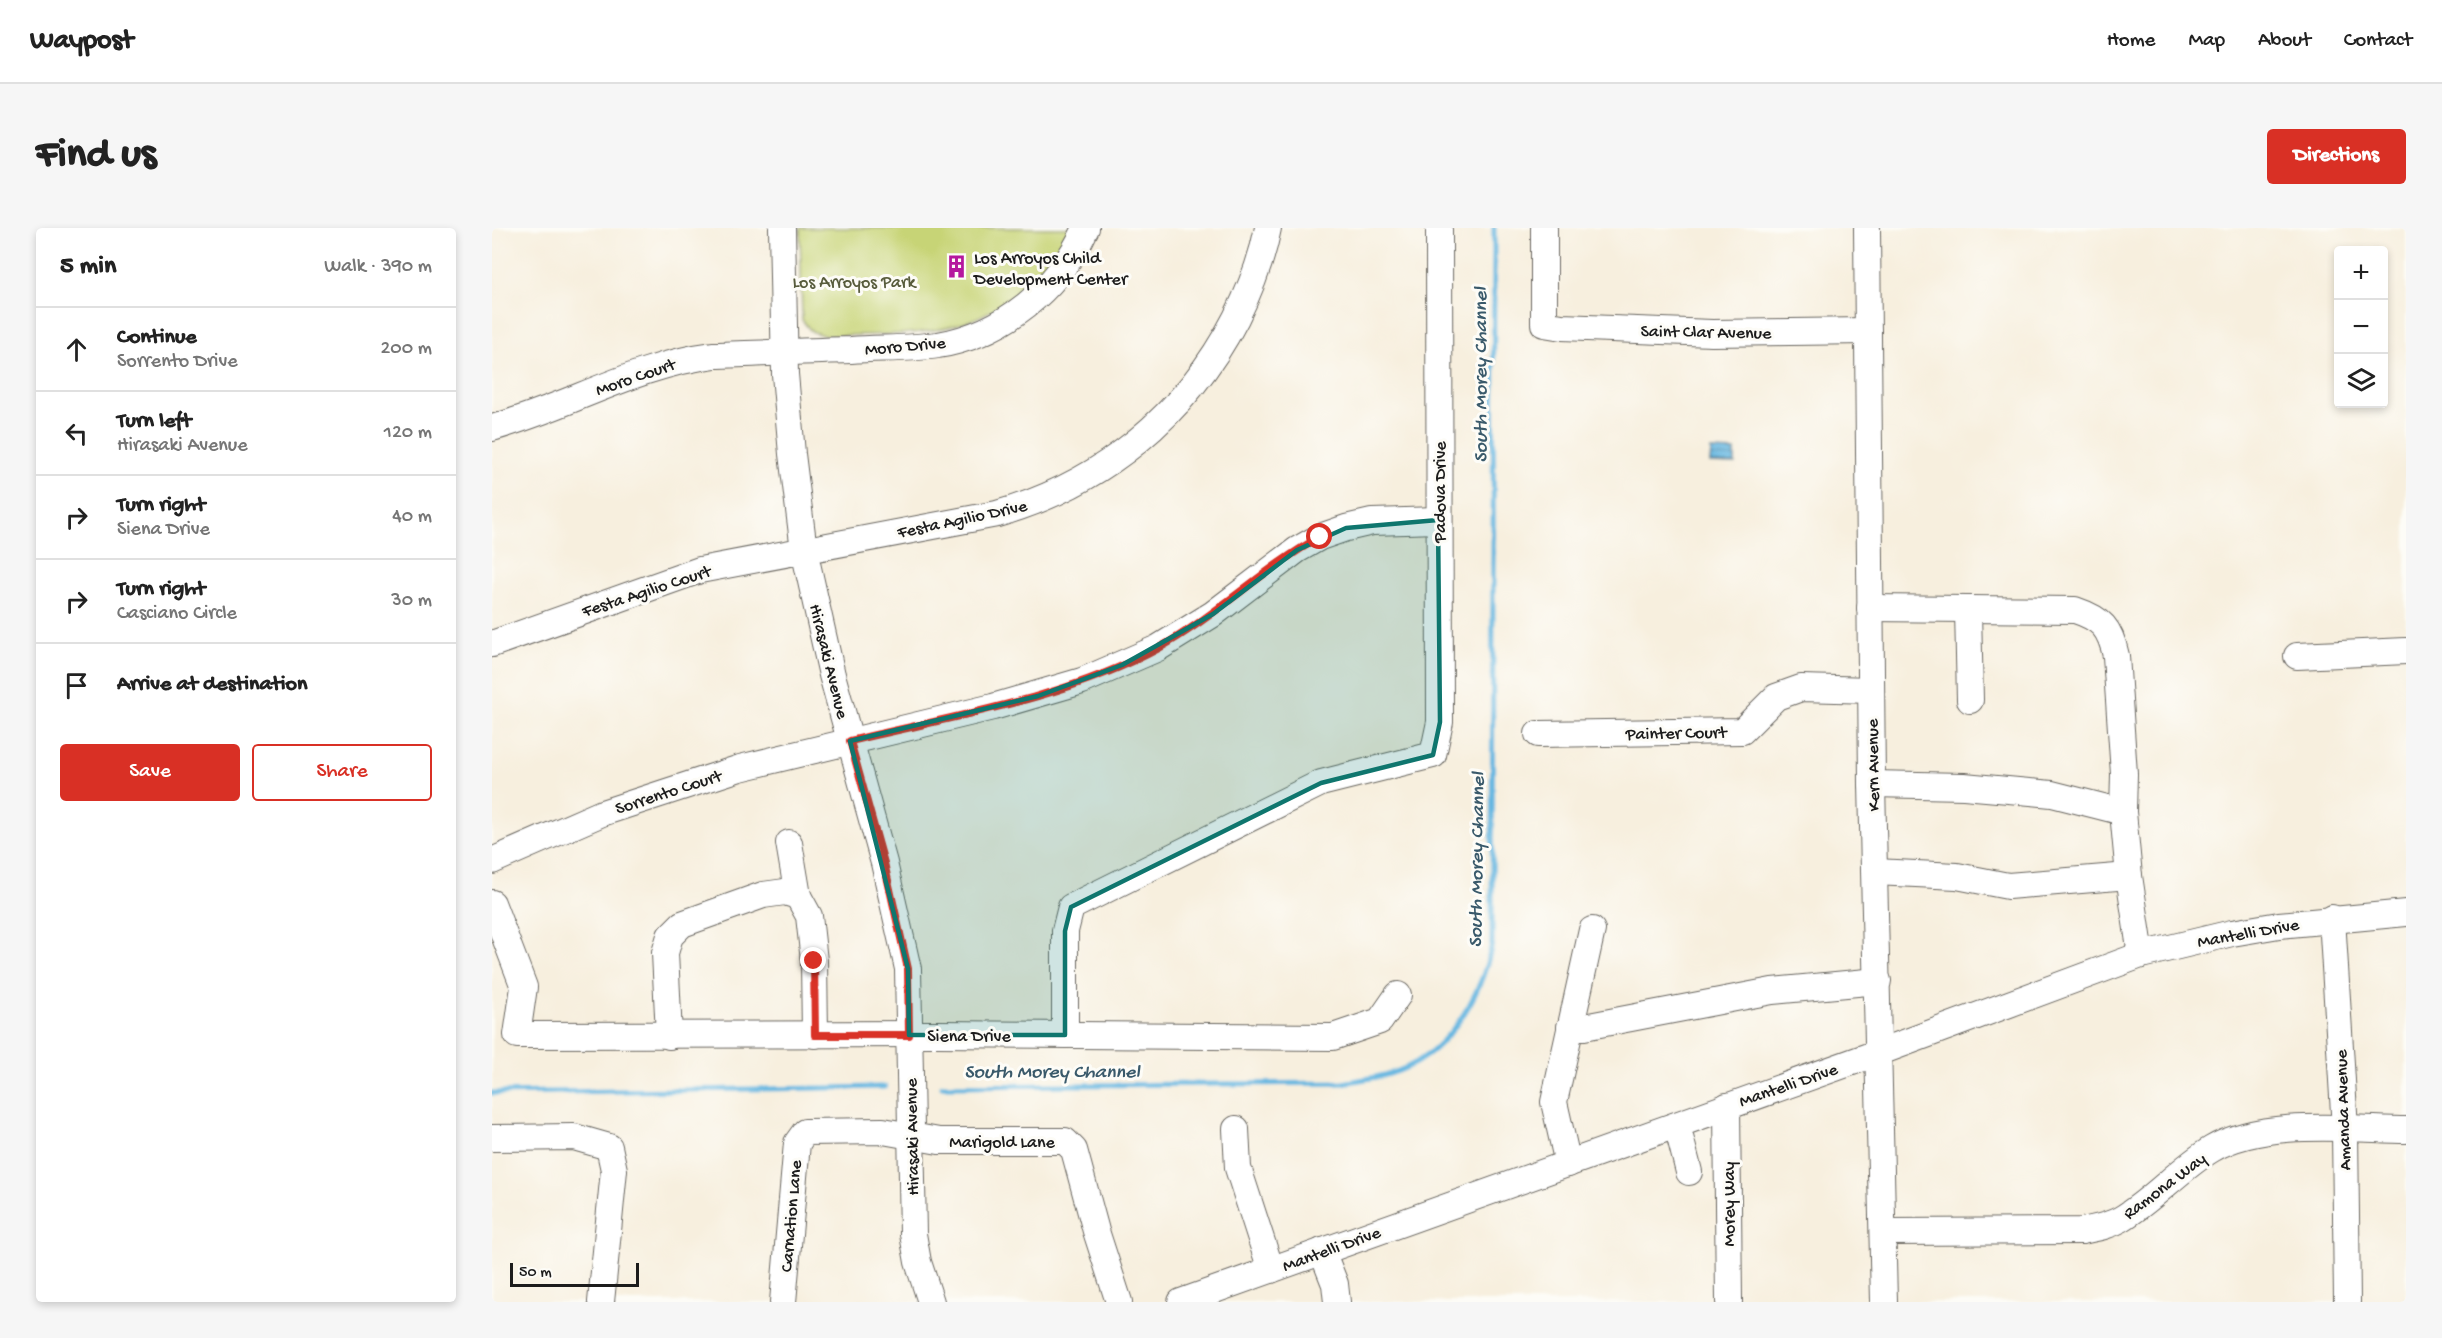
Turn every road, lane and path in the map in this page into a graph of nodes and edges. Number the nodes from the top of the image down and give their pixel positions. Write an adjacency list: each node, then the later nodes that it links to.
1 (782, 228): 8 (street, Hirasaki Avenue)
2 (1086, 228): 8 (street, Moro Drive)
3 (1268, 228): 11 (street, Festa Agilio Drive)
4 (1439, 228): 10 (street, Padova Drive)
5 (1544, 228): 7 (street, Saint Clar Avenue)
6 (1868, 228): 7 (street, Kern Avenue)
7 (1868, 331): 12 (street, Kern Avenue)
8 (784, 352): 9 (street, Moro Court); 11 (street, Hirasaki Avenue)
9 (492, 428)
10 (1438, 520): 20 (street, Sorrento Court); 38 (street, Padova Drive)
11 (804, 550): 14 (street, Festa Agilio Court); 20 (street, Hirasaki Avenue)
12 (1870, 608): 13 (street); 17 (street, Kern Avenue)
13 (1968, 610): 18 (street); 22 (street)
14 (492, 644)
15 (2406, 651): 16 (street)
16 (2297, 656)
17 (1871, 690): 19 (street, Painter Court); 21 (street, Kern Avenue)
18 (1970, 700)
19 (1538, 734)
20 (850, 741): 24 (street, Sorrento Court); 37 (street, Hirasaki Avenue)
21 (1872, 784): 22 (street); 25 (street, Kern Avenue)
22 (2123, 812): 26 (street)
23 (789, 843): 27 (street)
24 (492, 861)
25 (1875, 872): 26 (street); 33 (street, Kern Avenue)
26 (2129, 876): 32 (street)
27 (798, 896): 36 (street); 39 (street)
28 (492, 903): 39 (street, Siena Drive)
29 (2406, 913): 30 (street, Mantelli Drive)
30 (2332, 918): 32 (street, Mantelli Drive); 44 (street, Amanda Avenue)
31 (1592, 930): 35 (street)
32 (2141, 955): 40 (street, Mantelli Drive)
33 (1878, 981): 35 (street); 40 (street, Kern Avenue)
34 (1398, 995): 38 (street, Siena Drive)
35 (1570, 1027): 48 (street)
36 (815, 1035): 37 (street, Siena Drive); 39 (street, Siena Drive)
37 (909, 1035): 38 (street, Siena Drive); 47 (street, Hirasaki Avenue)
38 (1065, 1035)
39 (669, 1036)
40 (1880, 1052): 41 (street, Mantelli Drive); 50 (street, Kern Avenue)
41 (1727, 1106): 42 (street, Mantelli Drive); 59 (street, Morey Way)
42 (1677, 1125): 48 (street, Mantelli Drive); 49 (street)
43 (1236, 1130): 52 (street)
44 (2344, 1130): 45 (street, Ramona Way); 50 (street, Ramona Way); 61 (street, Amanda Avenue)
45 (2406, 1130)
46 (492, 1138): 53 (street)
47 (911, 1138): 54 (street, Carnation Lane); 55 (street, Hirasaki Avenue); 56 (street, Marigold Lane)
48 (1568, 1164): 51 (street, Mantelli Drive)
49 (1689, 1172)
50 (1883, 1232): 60 (street, Kern Avenue)
51 (1322, 1251): 52 (street, Mantelli Drive); 58 (street)
52 (1271, 1270): 57 (street, Mantelli Drive)
53 (601, 1302)
54 (783, 1302)
55 (930, 1302)
56 (1119, 1302)
57 (1181, 1302)
58 (1337, 1302)
59 (1729, 1302)
60 (1884, 1302)
61 (2347, 1302)

